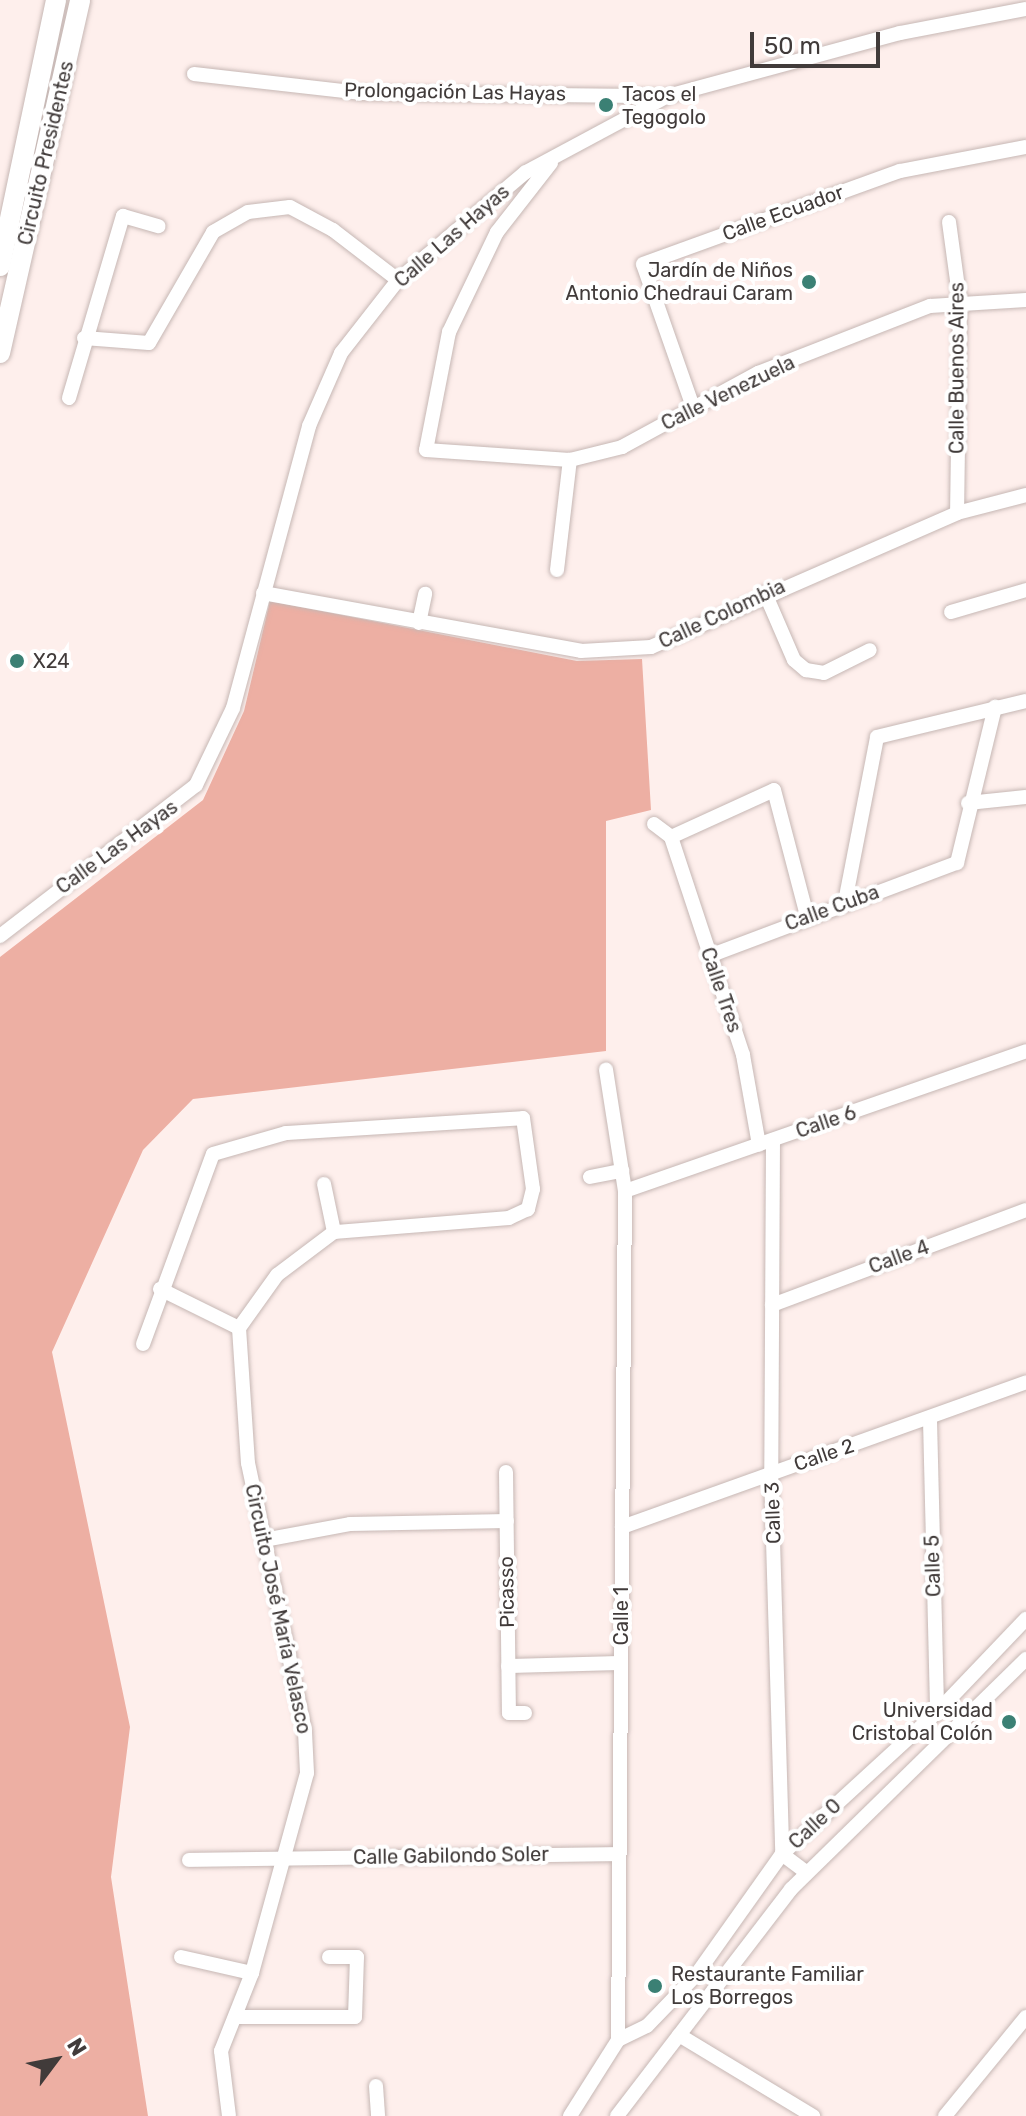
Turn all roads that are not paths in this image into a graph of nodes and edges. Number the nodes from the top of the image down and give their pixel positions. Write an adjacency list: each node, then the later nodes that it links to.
1 (56, 0): 8 (main road, Circuito Presidentes)
2 (80, 0): 16 (main road, Circuito Presidentes)
3 (1026, 9): 5 (street, Calle Las Hayas)
4 (194, 74): 5 (street, Prolongación Las Hayas)
5 (668, 96): 7 (street, Calle Las Hayas)
6 (1026, 147): 18 (street, Calle Ecuador)
7 (553, 159): 12 (street, Calle Las Hayas); 19 (street, Calle Venezuela)
8 (5, 221): 11 (main road, Circuito Presidentes)
9 (949, 222): 14 (street, Calle Buenos Aires)
10 (159, 226): 15 (street)
11 (0, 266)
12 (398, 280): 15 (street); 24 (street, Calle Las Hayas)
13 (1026, 300): 14 (street, Calle Venezuela)
14 (960, 302): 18 (street, Calle Venezuela); 21 (street, Calle Buenos Aires)
15 (84, 338): 17 (street)
16 (0, 353)
17 (69, 398)
18 (693, 407): 19 (street, Calle Venezuela)
19 (570, 460): 22 (street)
20 (1026, 495): 21 (street, Calle Colombia)
21 (957, 513): 25 (street, Calle Colombia)
22 (557, 570)
23 (1026, 590): 27 (street)
24 (263, 593): 28 (street, Calle Colombia); 38 (street, Calle Las Hayas)
25 (765, 593): 28 (street, Calle Colombia); 29 (street)
26 (425, 594): 28 (street)
27 (951, 612)
28 (419, 623)
29 (870, 650)
30 (1026, 701): 31 (street)
31 (995, 707): 33 (street); 36 (street)
32 (1026, 797): 33 (street)
33 (968, 803): 36 (street, Calle Cuba)
34 (654, 824): 35 (street)
35 (671, 837): 37 (street); 39 (street, Calle Tres)
36 (845, 902): 37 (street, Calle Cuba)
37 (807, 916): 39 (street, Calle Cuba)
38 (0, 936)
39 (709, 956): 42 (street, Calle Tres)
40 (1026, 1051): 42 (street, Calle 6)
41 (606, 1069): 43 (street, Calle 1)
42 (766, 1143): 46 (street, Calle 6); 50 (street, Calle 3)
43 (622, 1171): 44 (street); 46 (street, Calle 1)
44 (590, 1177)
45 (324, 1184): 48 (street)
46 (625, 1191): 58 (street, Calle 1)
47 (1026, 1210): 50 (street, Calle 4)
48 (334, 1232): 49 (street); 51 (street)
49 (160, 1289): 51 (street); 52 (street)
50 (772, 1305): 56 (street, Calle 3)
51 (239, 1328): 59 (street, Circuito José María Velasco)
52 (143, 1344)
53 (1026, 1382): 54 (street, Calle 2)
54 (930, 1420): 56 (street, Calle 2); 64 (street, Calle 5)
55 (506, 1472): 57 (street, Picasso)
56 (771, 1473): 58 (street, Calle 2); 67 (street, Calle 3)
57 (507, 1521): 59 (street); 63 (street, Picasso)
58 (622, 1527): 62 (street, Calle 1)
59 (264, 1540): 68 (street, Circuito José María Velasco)
60 (1026, 1619): 64 (street, Calle 0)
61 (1026, 1659): 70 (street)
62 (621, 1663): 63 (street); 66 (street, Calle 1)
63 (508, 1666): 65 (street, Picasso)
64 (937, 1712): 67 (street, Calle 0)
65 (525, 1713)
66 (617, 1854): 68 (street, Calle Gabilondo Soler); 77 (street, Calle 1)
67 (782, 1854): 70 (street); 77 (street, Calle 0)
68 (285, 1858): 69 (street, Calle Gabilondo Soler); 73 (street, Circuito José María Velasco)
69 (189, 1860)
70 (807, 1873): 76 (street)
71 (181, 1957): 73 (street)
72 (329, 1957): 74 (street)
73 (252, 1973): 74 (street, Circuito José María Velasco)
74 (235, 2017): 79 (street, Circuito José María Velasco)
75 (1026, 2017): 84 (street)
76 (679, 2035): 82 (street); 83 (street)
77 (618, 2040): 81 (street)
78 (376, 2086): 80 (street)
79 (229, 2116)
80 (378, 2116)
81 (570, 2116)
82 (617, 2116)
83 (813, 2116)
84 (945, 2116)

